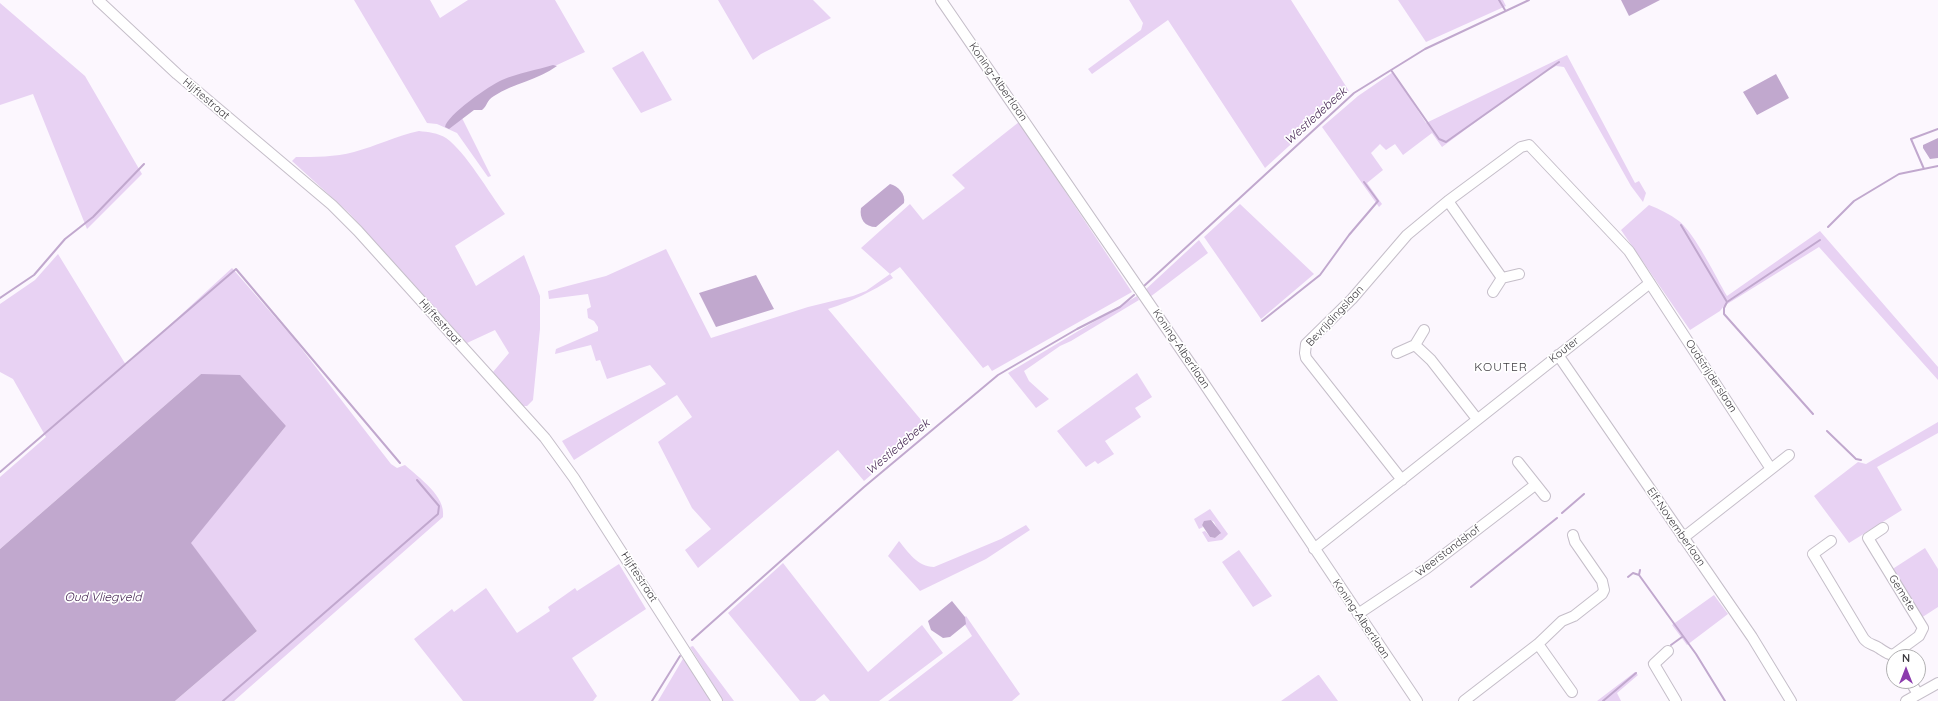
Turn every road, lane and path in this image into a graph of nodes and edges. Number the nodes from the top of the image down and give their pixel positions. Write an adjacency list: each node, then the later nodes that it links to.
1 (98, 0): 33 (street, Hijftestraat)
2 (941, 0): 23 (street, Koning-Albertlaan)
3 (1448, 201): 5 (street); 6 (street, Bevrijdingslaan); 16 (street, Bevrijdingslaan)
4 (1519, 274): 5 (street)
5 (1502, 278): 7 (street)
6 (1650, 283): 11 (street, Kouter); 15 (street, Oudstrijderslaan)
7 (1493, 292)
8 (1424, 330): 9 (street)
9 (1415, 345): 10 (street); 12 (street)
10 (1398, 353)
11 (1558, 355): 12 (street, Kouter); 21 (street, Elf-Novemberlaan)
12 (1478, 419): 16 (street, Kouter)
13 (1789, 455): 15 (street)
14 (1518, 462): 17 (street)
15 (1771, 469): 21 (street)
16 (1402, 480): 23 (street, Kouter)
17 (1535, 485): 18 (street); 24 (street, Weerstandshof)
18 (1545, 496)
19 (1883, 528): 26 (street, Gemete)
20 (1573, 535): 25 (street)
21 (1683, 538): 37 (street, Elf-Novemberlaan)
22 (1831, 541): 28 (street, Gemete)
23 (1314, 549): 24 (street, Koning-Albertlaan)
24 (1358, 614): 34 (street, Koning-Albertlaan)
25 (1538, 644): 31 (street); 35 (street)
26 (1904, 649)
27 (1668, 651): 36 (street)
28 (1886, 654)
29 (1938, 683): 32 (street)
30 (1915, 689): 32 (street)
31 (1572, 692)
32 (1918, 694): 38 (street)
33 (717, 701)
34 (1417, 701)
35 (1464, 701)
36 (1676, 701)
37 (1791, 701)
38 (1906, 701)

